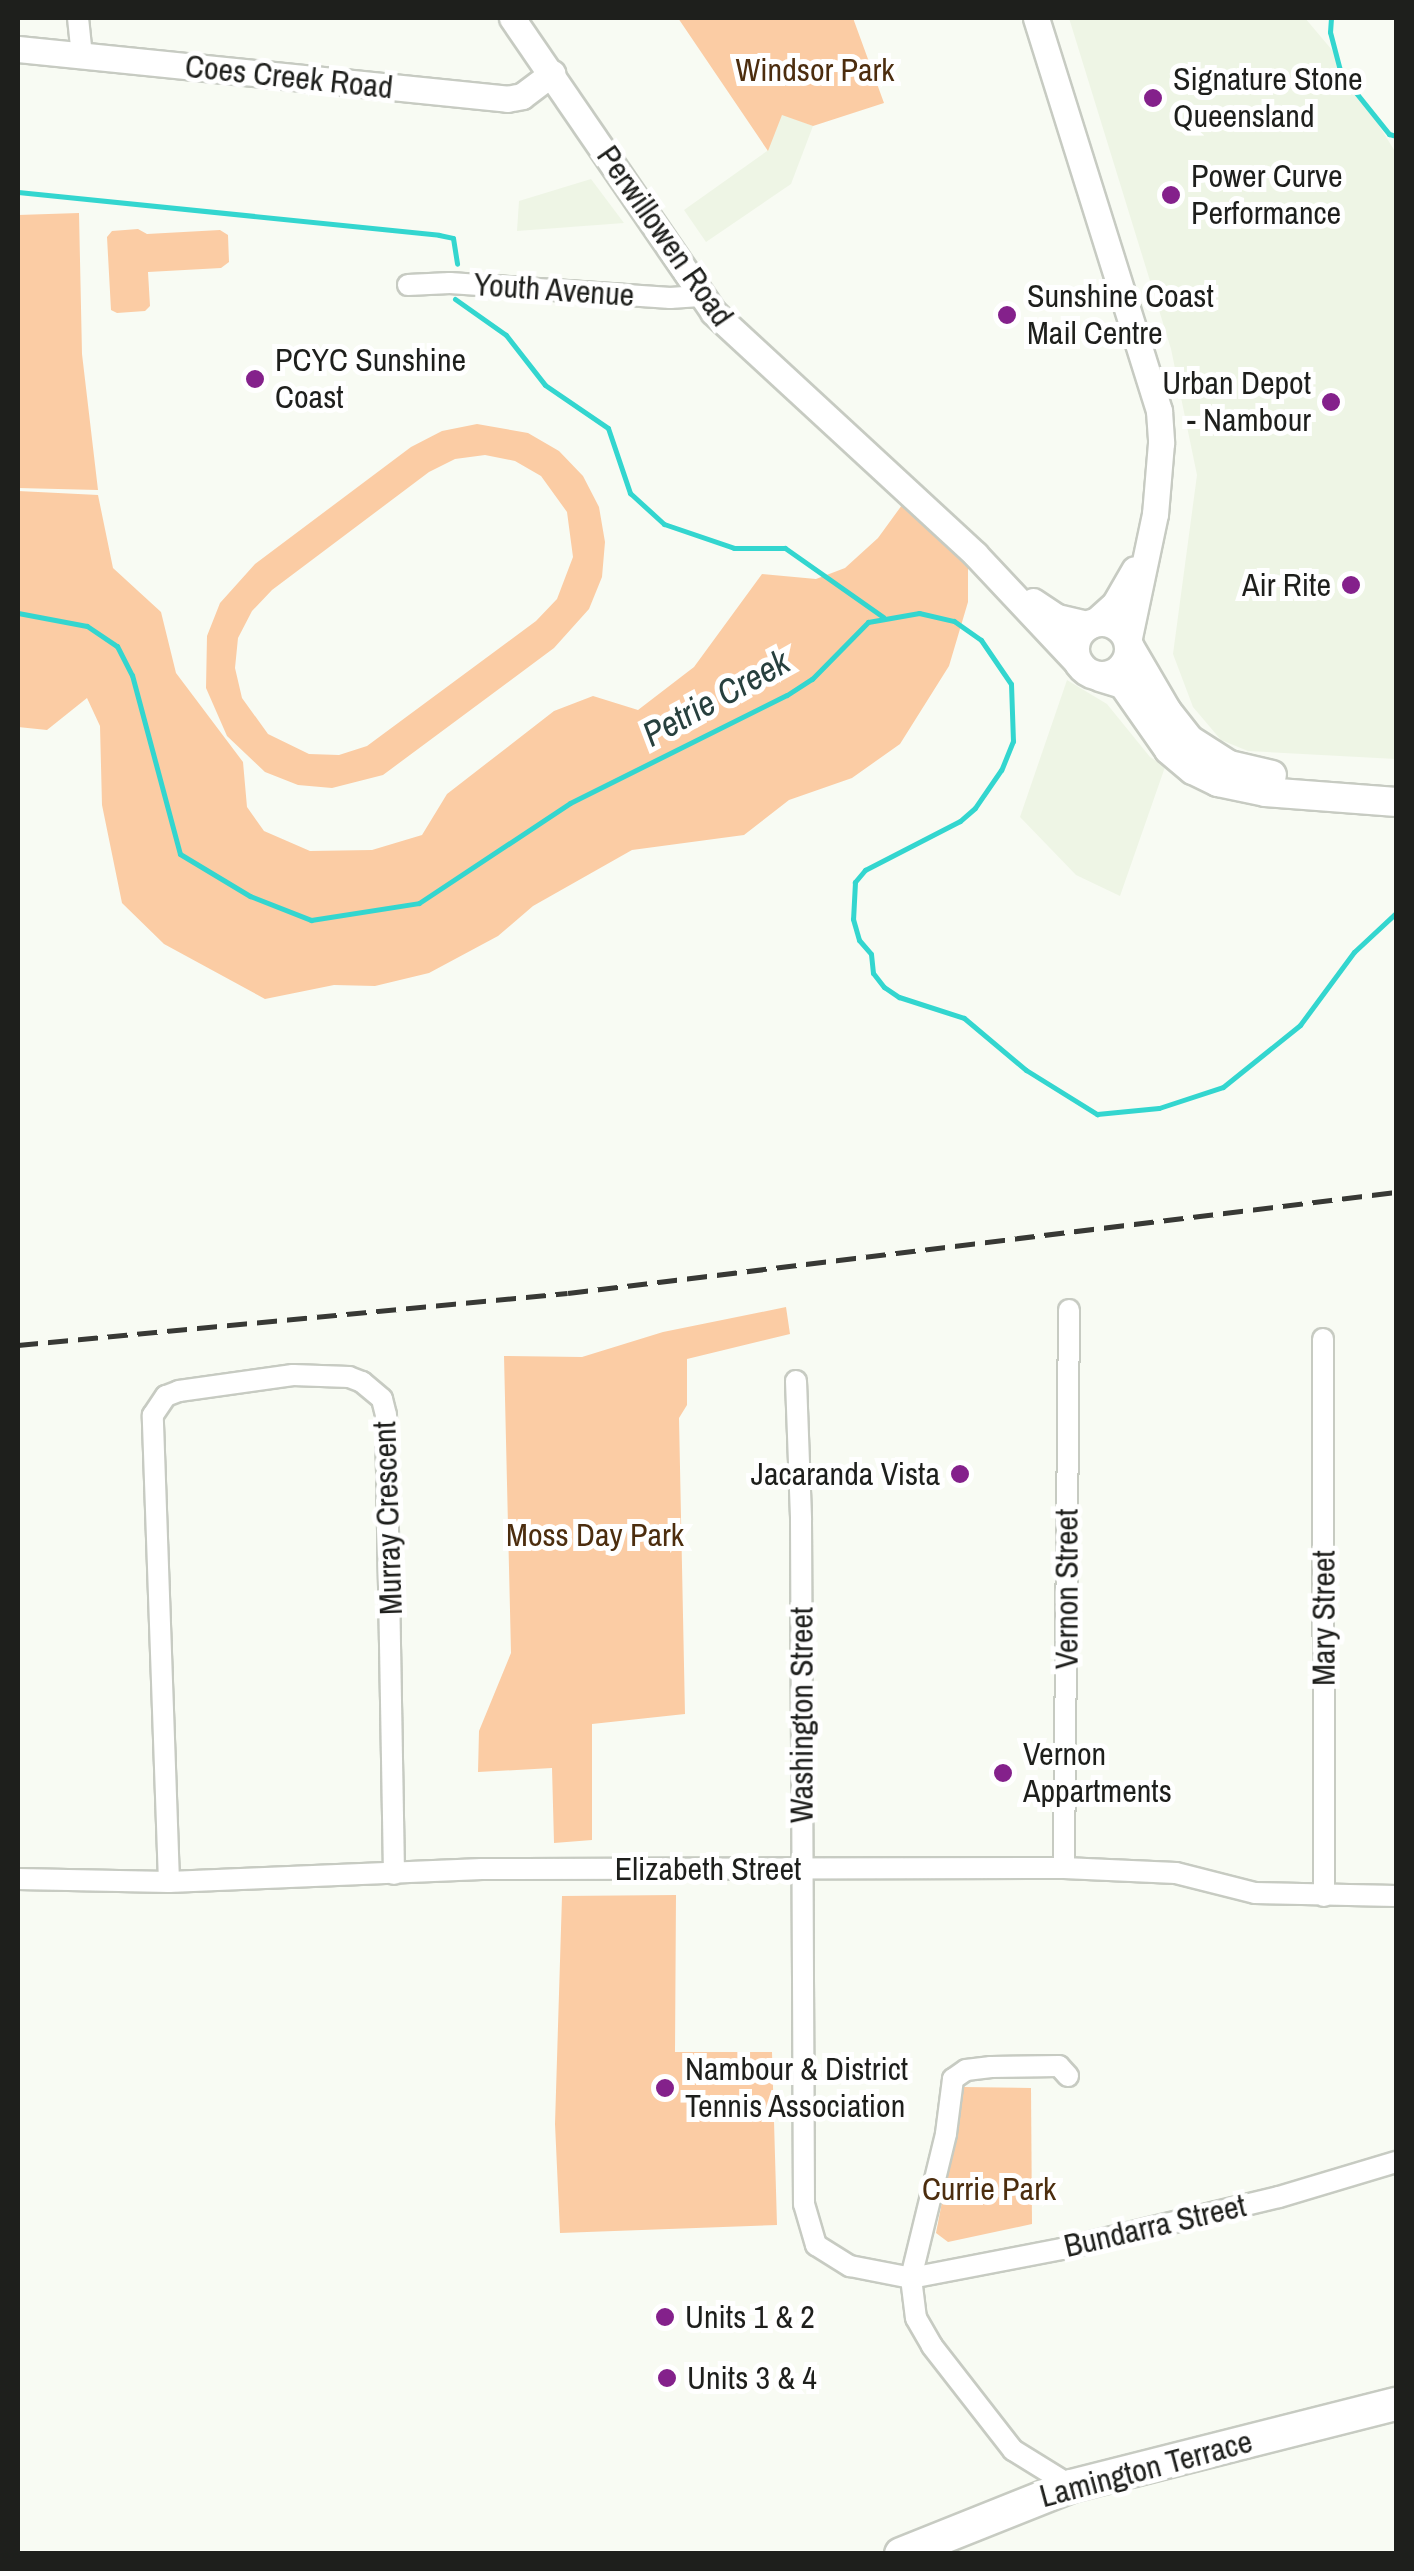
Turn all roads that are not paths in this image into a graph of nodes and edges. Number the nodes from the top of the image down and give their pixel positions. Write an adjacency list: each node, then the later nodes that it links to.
1 (78, 18): 5 (street)
2 (512, 18): 6 (street, Perwillowen Road)
3 (1036, 18): 9 (street)
4 (18, 49): 5 (street, Coes Creek Road)
5 (82, 55): 6 (street, Coes Creek Road)
6 (552, 73): 8 (street, Perwillowen Road)
7 (408, 285): 8 (street, Youth Avenue)
8 (700, 296): 10 (street, Perwillowen Road)
9 (1149, 543): 11 (street); 12 (street)
10 (975, 554): 11 (street, Perwillowen Road); 13 (street, Perwillowen Road)
11 (1092, 624): 12 (main road); 13 (main road)
12 (1129, 644): 13 (main road); 14 (main road)
13 (1091, 672): 15 (main road, Perwillowen Road)
14 (1396, 784)
15 (1396, 802)
16 (1069, 1310): 20 (street, Vernon Street)
17 (1323, 1340): 24 (street, Mary Street)
18 (796, 1381): 19 (street, Washington Street)
19 (804, 1868): 20 (street, Elizabeth Street); 21 (street, Elizabeth Street); 28 (street, Washington Street)
20 (1064, 1868): 24 (street, Elizabeth Street)
21 (394, 1874): 23 (street, Elizabeth Street); 23 (street, Murray Crescent)
22 (18, 1878): 23 (street, Elizabeth Street)
23 (168, 1882)
24 (1324, 1896): 25 (street, Elizabeth Street)
25 (1396, 1896)
26 (1068, 2076): 28 (street)
27 (1396, 2162): 28 (street, Bundarra Street)
28 (910, 2278): 31 (street)
29 (1396, 2404): 31 (highway, Lamington Terrace)
30 (1396, 2425): 33 (highway, Lamington Terrace)
31 (1070, 2486): 32 (highway, Lamington Terrace)
32 (901, 2554)
33 (944, 2554)

